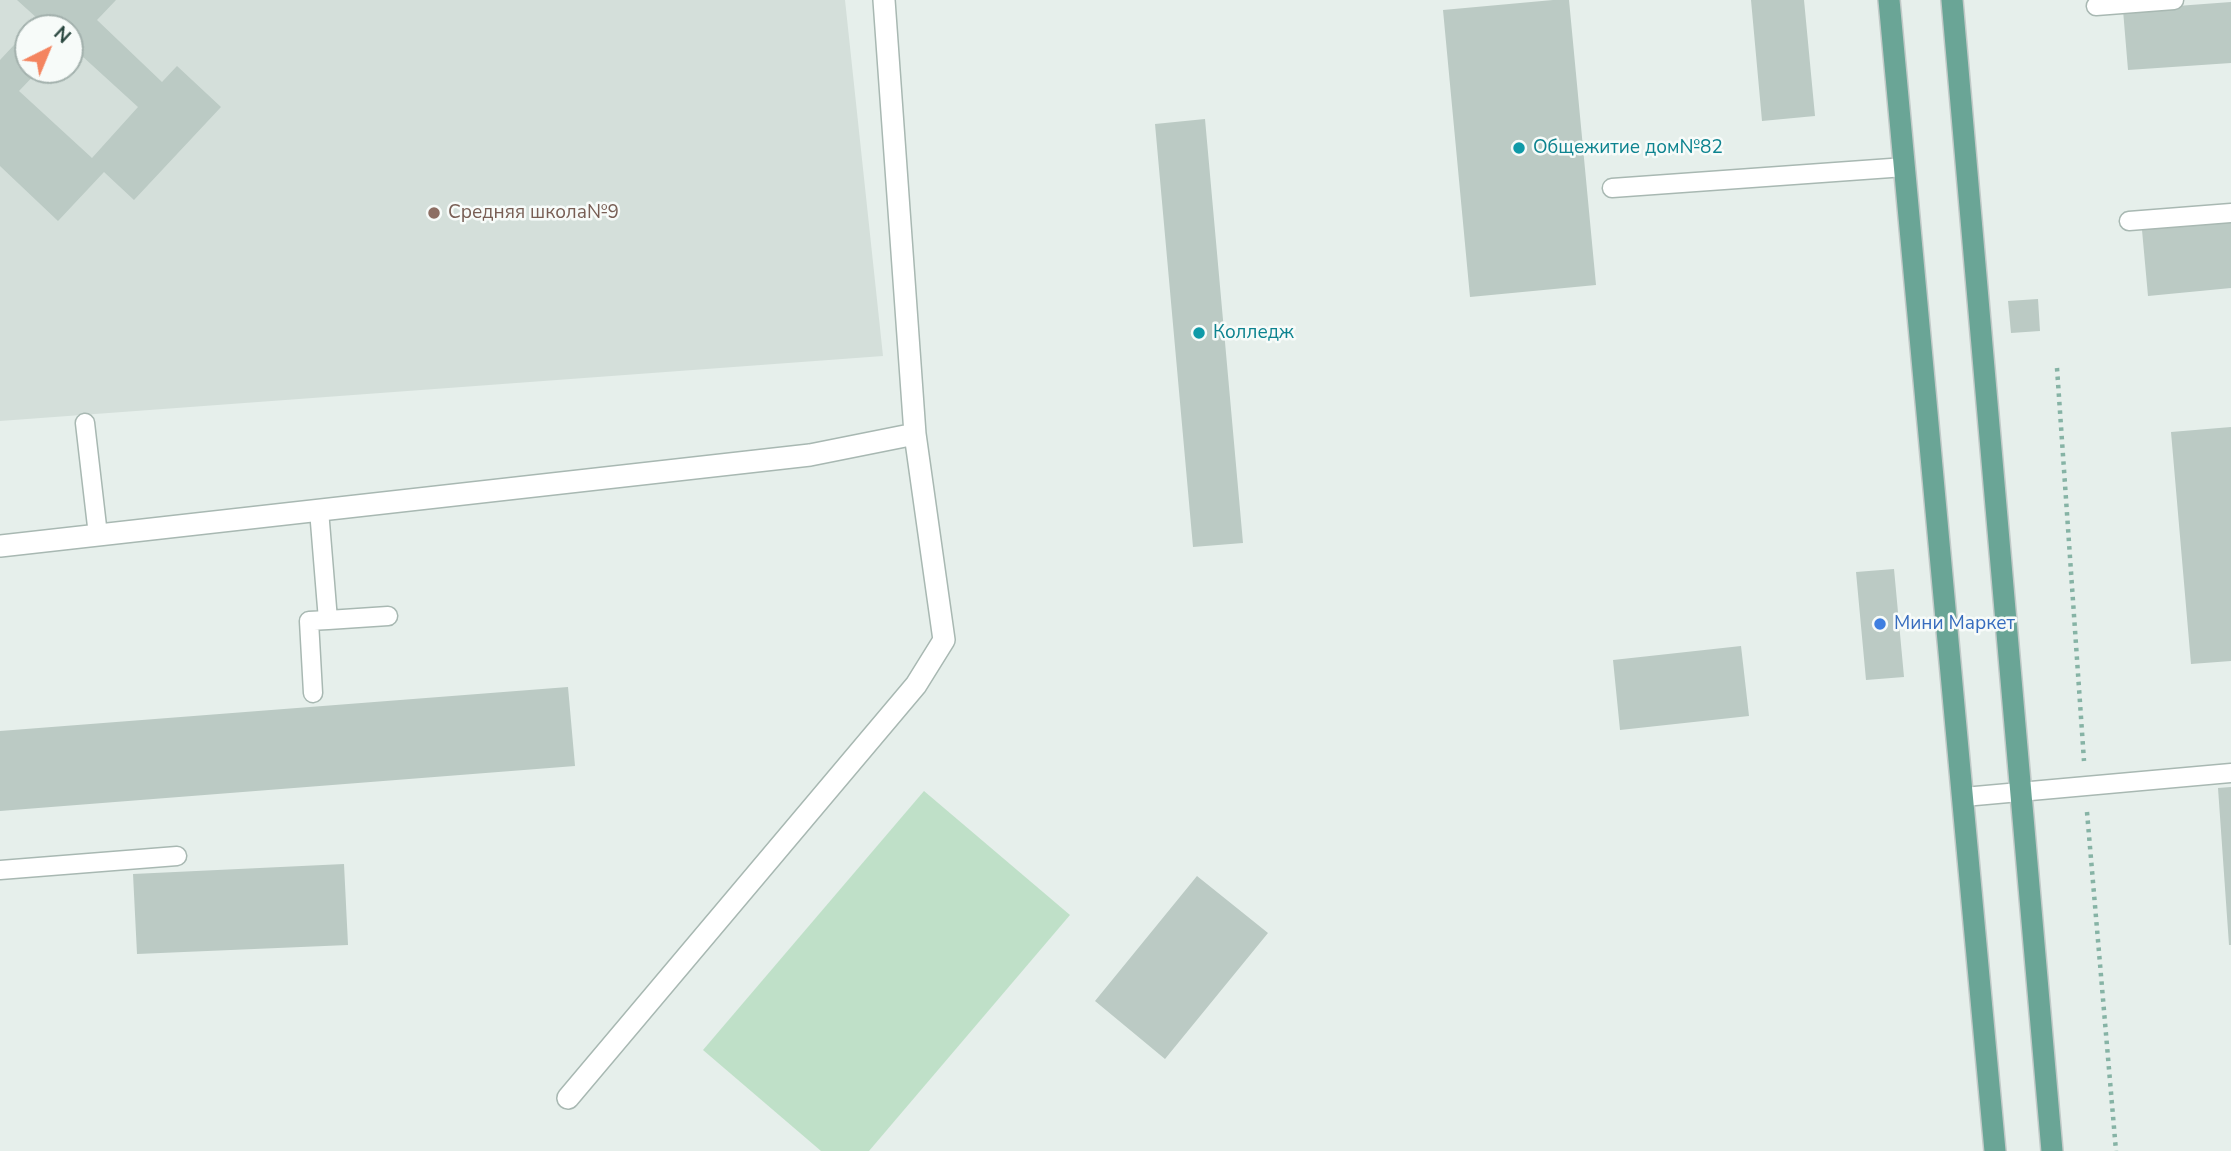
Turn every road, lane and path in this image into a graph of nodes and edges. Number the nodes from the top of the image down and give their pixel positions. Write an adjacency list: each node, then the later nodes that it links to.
1 (884, 0): 11 (street)
2 (1889, 0): 6 (main road)
3 (1952, 0): 19 (main road)
4 (2174, 0): 5 (lane)
5 (2096, 6)
6 (1905, 167): 7 (lane); 20 (main road)
7 (1612, 188)
8 (2231, 213): 9 (lane)
9 (2129, 221)
10 (85, 423): 13 (lane)
11 (915, 433): 12 (street); 23 (street)
12 (319, 510): 13 (street); 16 (lane)
13 (97, 535): 14 (street)
14 (0, 546)
15 (388, 616): 16 (lane)
16 (328, 620): 17 (lane)
17 (313, 693)
18 (2231, 773): 19 (lane)
19 (2022, 792): 20 (lane); 25 (main road)
20 (1964, 797): 24 (main road)
21 (177, 856): 22 (lane)
22 (0, 870)
23 (568, 1098)
24 (1996, 1151)
25 (2052, 1151)

